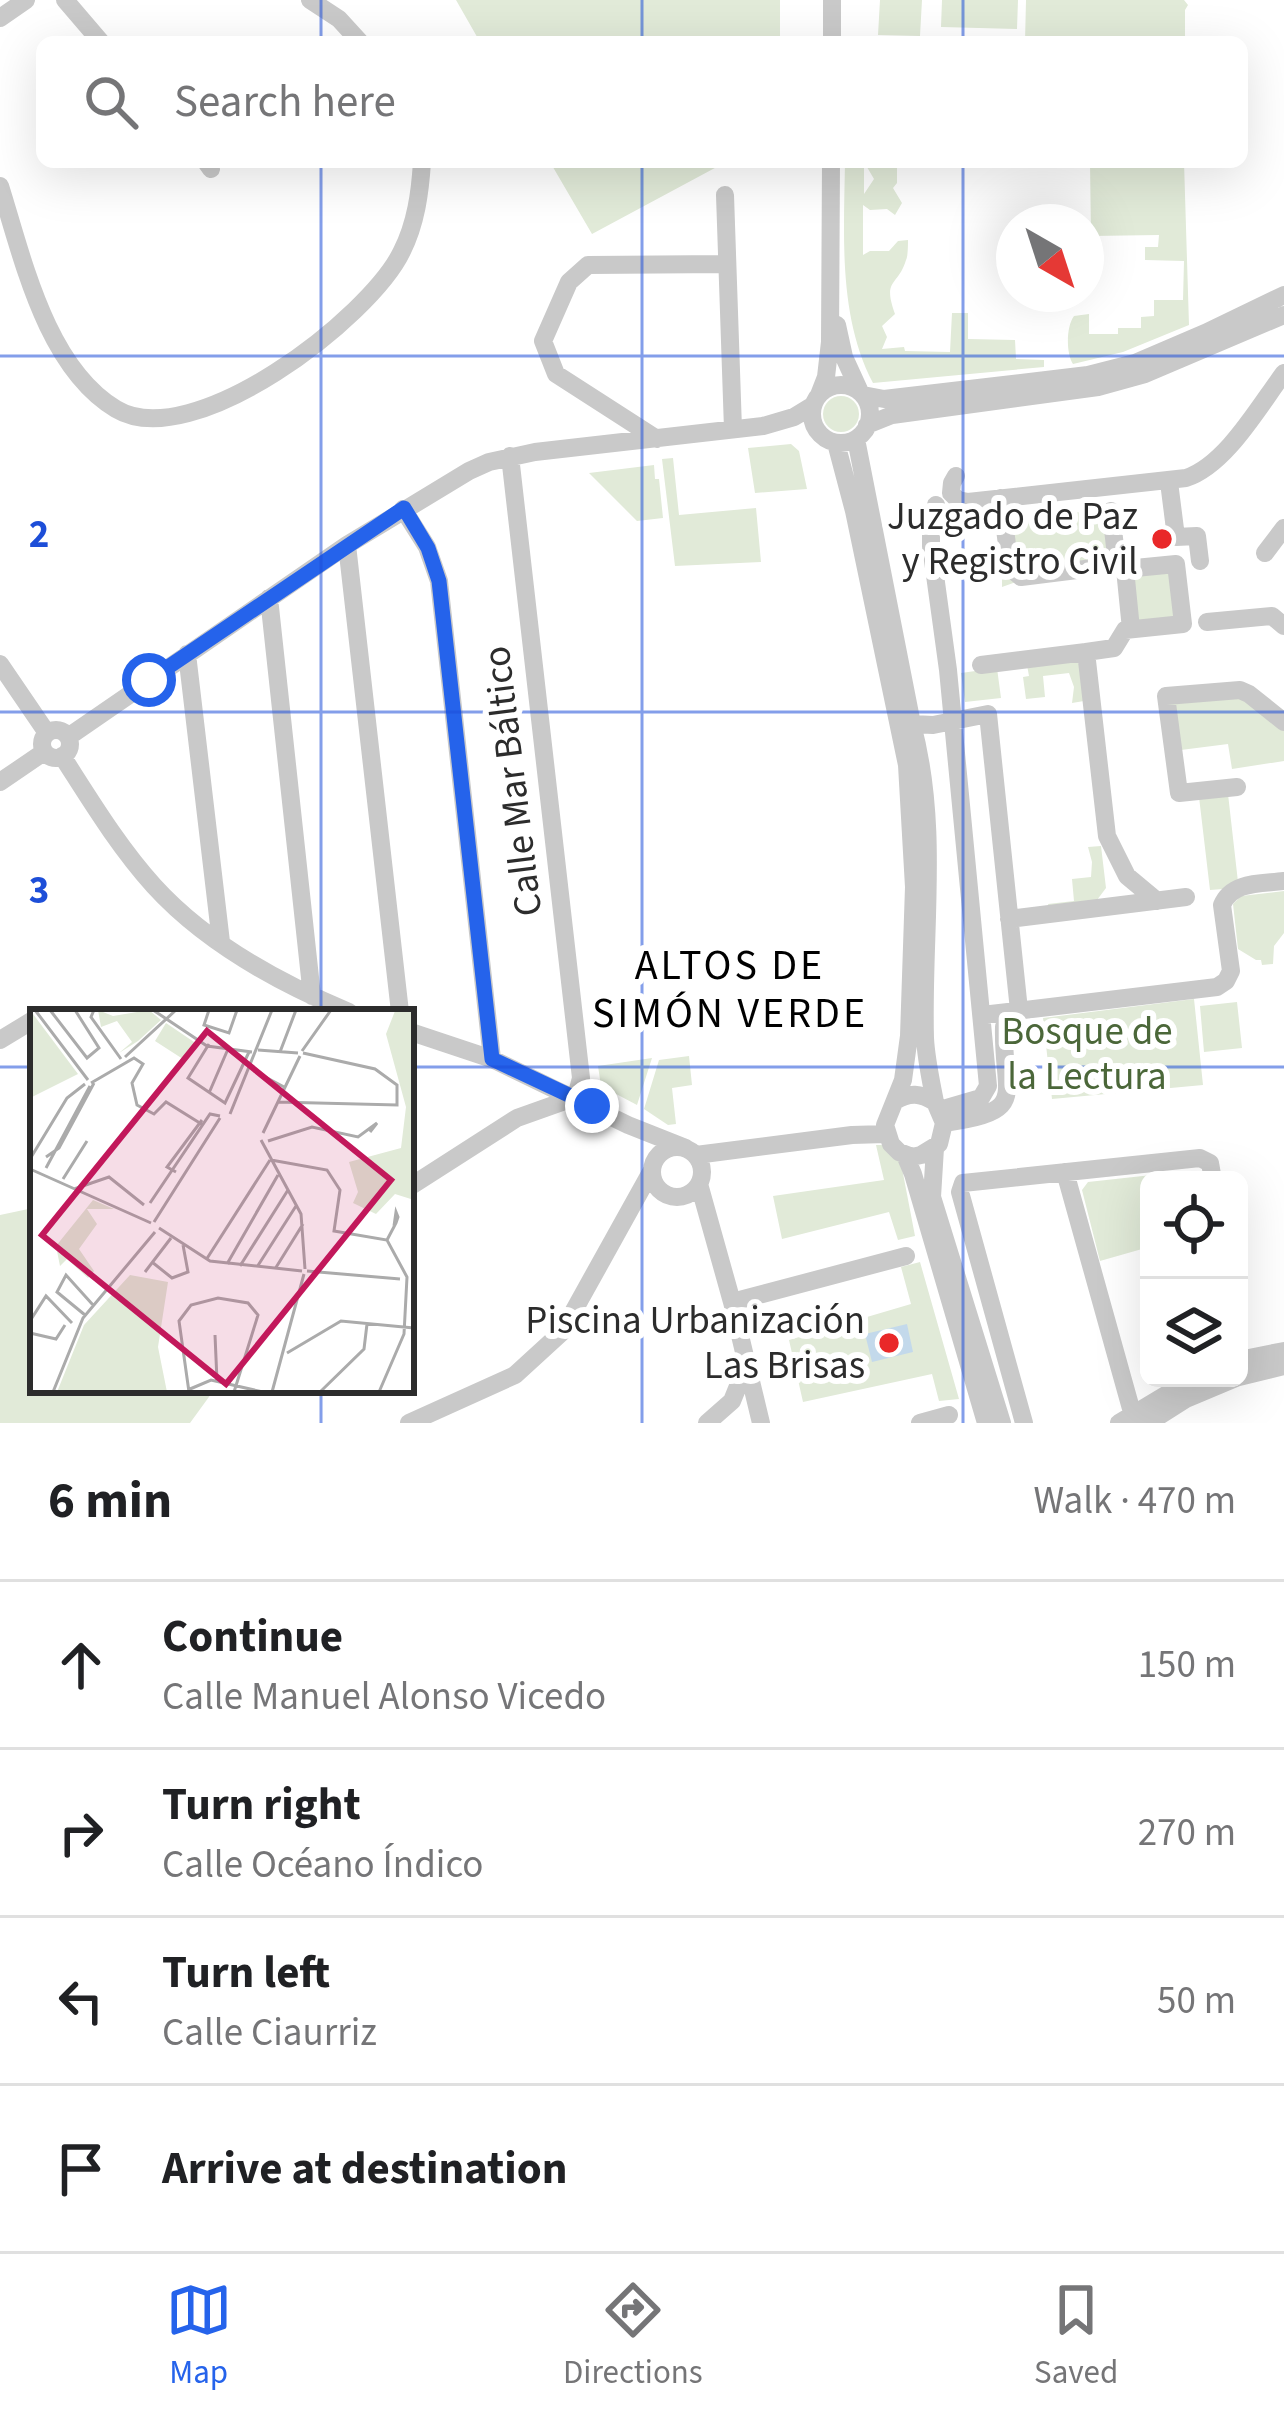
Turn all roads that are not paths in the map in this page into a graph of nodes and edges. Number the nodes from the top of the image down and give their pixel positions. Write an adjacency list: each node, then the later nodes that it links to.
1 (26, 0): 5 (street)
2 (64, 0): 6 (street)
3 (310, 0): 7 (street)
4 (832, 0): 8 (street)
5 (0, 17)
6 (96, 36)
7 (355, 36)
8 (832, 36)
9 (421, 168): 11 (street)
10 (831, 168): 14 (street)
11 (0, 186)
12 (725, 195): 13 (street)
13 (727, 264): 21 (street); 24 (street)
14 (830, 279): 18 (street); 19 (street)
15 (1284, 295): 18 (street)
16 (1284, 315): 23 (street)
17 (1284, 373): 27 (street)
18 (861, 394): 19 (street); 23 (street)
19 (816, 400): 20 (street); 22 (street)
20 (764, 426): 21 (street); 22 (street)
21 (733, 430): 24 (street)
22 (817, 430): 23 (street)
23 (853, 435): 47 (street); 72 (street)
24 (657, 439): 25 (street)
25 (510, 457): 30 (street); 71 (street, Calle Mar Báltico)
26 (956, 476): 28 (street)
27 (1169, 482): 28 (street); 35 (street)
28 (1001, 498): 36 (street)
29 (936, 506): 45 (street)
30 (404, 508): 33 (street); 70 (street)
31 (1111, 511): 36 (street)
32 (1284, 528): 34 (street)
33 (347, 545): 37 (street); 64 (street)
34 (1264, 553)
35 (1200, 561)
36 (1121, 567): 40 (street); 40 (street)
37 (269, 598): 42 (street); 62 (street)
38 (1207, 622): 39 (street)
39 (1284, 626)
40 (1131, 629): 41 (street)
41 (1086, 652): 44 (street); 53 (street)
42 (187, 654): 48 (street); 61 (street)
43 (0, 664): 48 (street)
44 (981, 665)
45 (953, 722): 47 (street); 51 (street); 52 (street)
46 (1284, 722): 50 (street)
47 (912, 724): 73 (street)
48 (56, 745): 49 (street); 61 (street)
49 (0, 782)
50 (1237, 787)
51 (1004, 862): 52 (street); 55 (street)
52 (967, 866): 58 (street)
53 (1127, 876): 57 (street); 59 (street)
54 (1284, 881): 56 (street)
55 (1007, 897): 58 (street); 60 (street)
56 (1205, 899): 57 (street); 65 (street)
57 (1157, 901): 59 (street)
58 (970, 902): 66 (street)
59 (1096, 908): 60 (street)
60 (1009, 919): 65 (street)
61 (221, 942): 62 (street)
62 (312, 996): 63 (street)
63 (342, 1009)
64 (400, 1009)
65 (1018, 1010): 66 (street); 73 (street)
66 (982, 1015): 73 (street)
67 (30, 1022): 69 (street)
68 (414, 1033): 70 (street)
69 (0, 1040)
70 (492, 1059): 71 (street)
71 (576, 1097): 74 (street); 82 (street)
72 (895, 1101): 73 (street); 75 (street)
73 (940, 1112): 76 (street)
74 (611, 1117): 77 (street); 79 (street)
75 (885, 1134): 77 (street); 78 (street)
76 (934, 1148): 78 (street); 103 (street)
77 (691, 1152): 79 (street); 83 (street)
78 (905, 1155): 102 (street)
79 (652, 1167): 84 (street); 85 (street)
80 (1211, 1171): 81 (street)
81 (1065, 1172): 97 (street); 104 (street)
82 (414, 1184)
83 (699, 1184): 84 (street); 87 (street)
84 (675, 1197): 85 (street); 87 (street)
85 (617, 1231): 98 (street)
86 (906, 1256): 88 (street)
87 (719, 1257): 88 (street)
88 (732, 1302): 91 (street)
89 (1284, 1351): 90 (street)
90 (1248, 1358)
91 (747, 1364): 99 (street); 100 (street)
92 (1284, 1366): 93 (street)
93 (1248, 1375)
94 (1181, 1387): 97 (street)
95 (1214, 1387): 97 (street)
96 (950, 1415): 101 (street)
97 (1134, 1421)
98 (409, 1423)
99 (707, 1423)
100 (761, 1423)
101 (920, 1423)
102 (986, 1423)
103 (1002, 1423)
104 (1024, 1423)

